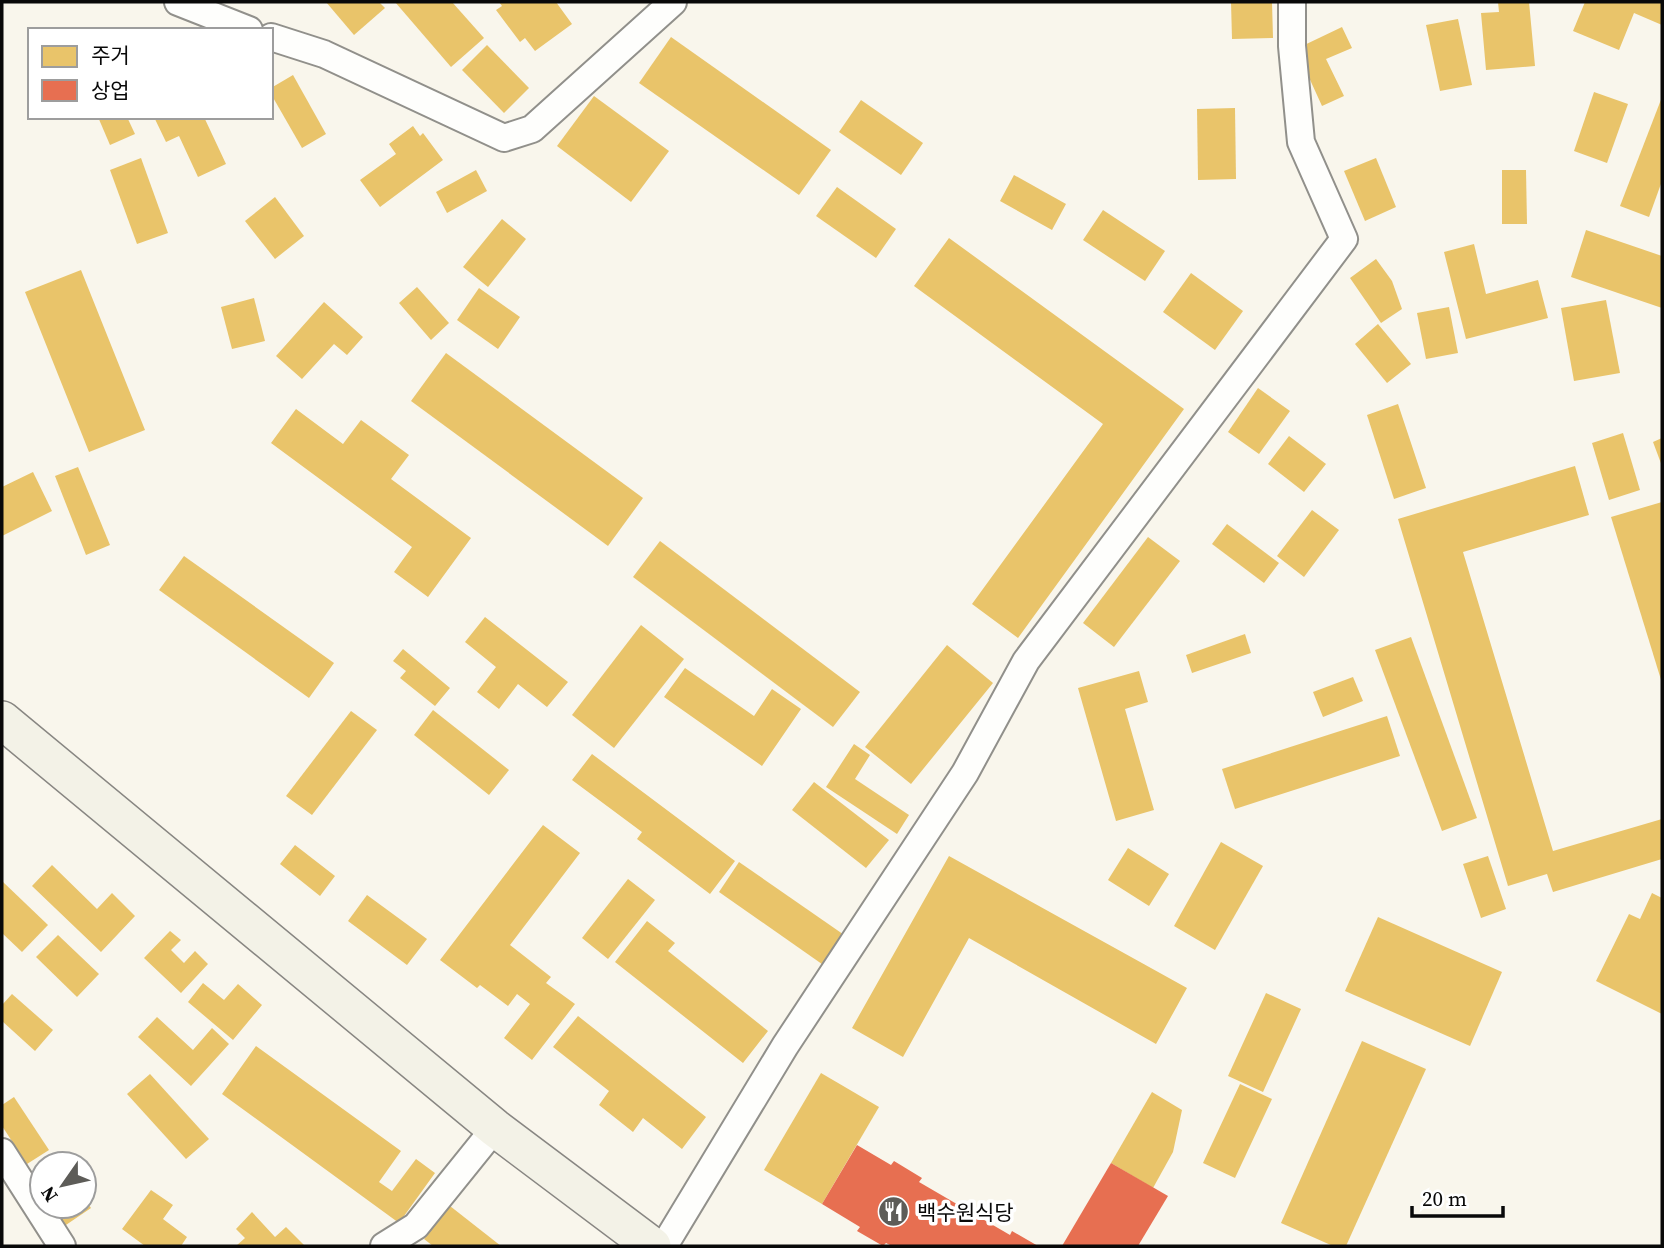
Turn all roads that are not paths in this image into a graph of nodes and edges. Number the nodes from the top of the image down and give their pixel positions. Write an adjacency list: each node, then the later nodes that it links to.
1 (178, 2): 4 (street)
2 (673, 2): 5 (street)
3 (1292, 2): 12 (street)
4 (244, 28)
5 (273, 38)
6 (2, 720): 7 (main road)
7 (495, 1128): 10 (street); 11 (main road)
8 (2, 1152): 9 (street)
9 (62, 1246)
10 (384, 1246)
11 (652, 1246)
12 (664, 1246)

